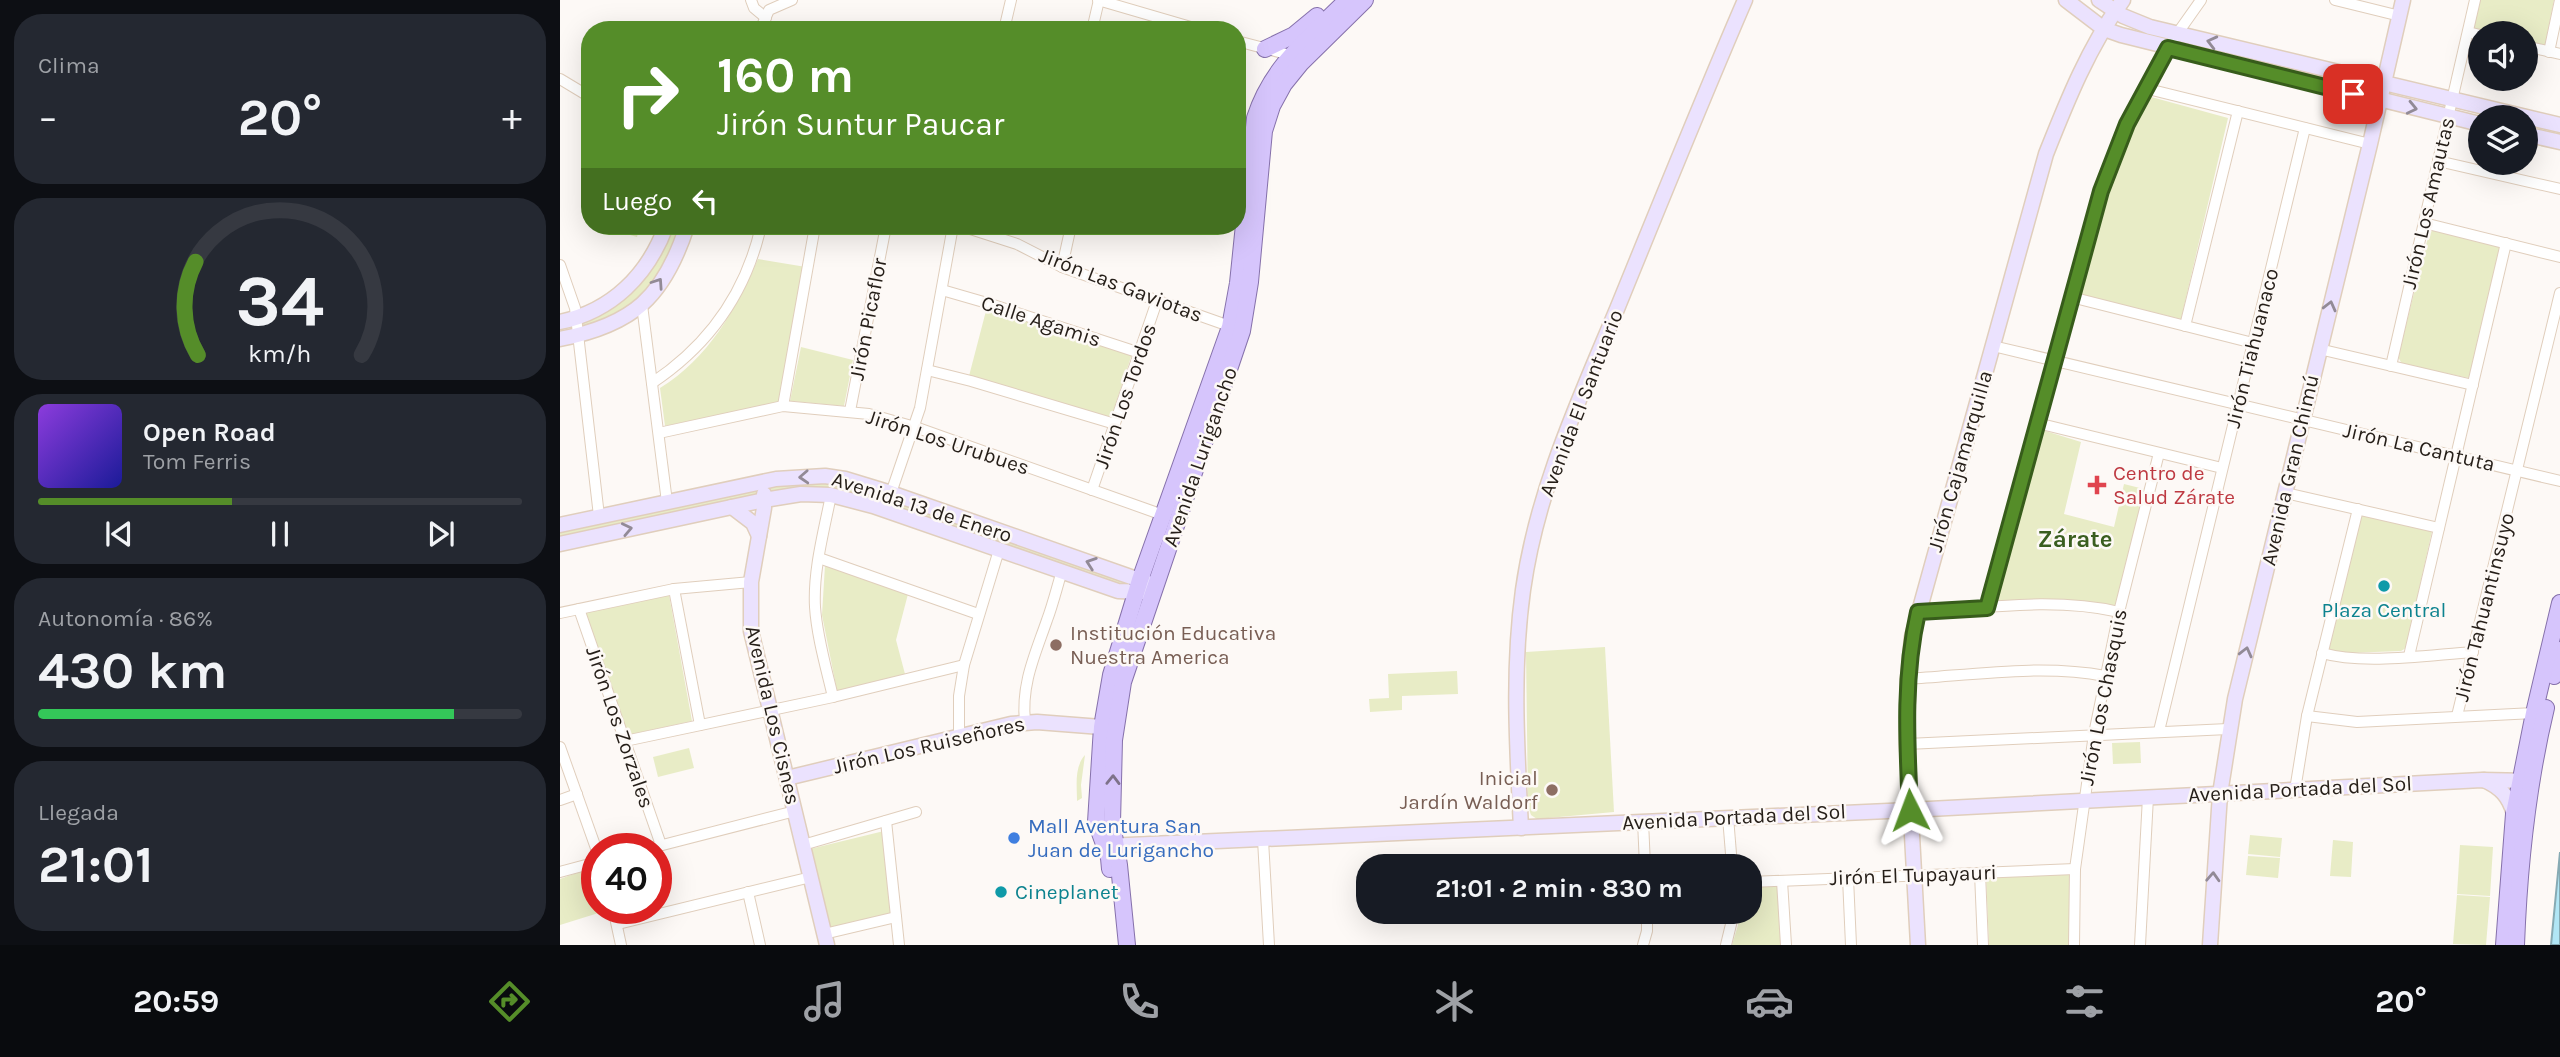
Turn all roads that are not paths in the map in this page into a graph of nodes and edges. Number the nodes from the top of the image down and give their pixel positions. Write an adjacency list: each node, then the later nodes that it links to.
1 (751, 0): 19 (street)
2 (792, 0): 19 (street)
3 (1011, 0): 21 (street)
4 (1099, 0): 16 (street); 22 (street)
5 (1338, 0): 30 (main road)
6 (1347, 0): 32 (main road, Avenida Lurigancho)
7 (1365, 0): 32 (main road, Avenida Lurigancho)
8 (1745, 0): 163 (street, Avenida El Santuario)
9 (2099, 0): 17 (street)
10 (2201, 0): 27 (street)
11 (2335, 0): 18 (street)
12 (2403, 0): 18 (street, Avenida Gran Chimú)
13 (2475, 0): 24 (street, Jirón Los Amautas)
14 (2560, 0): 31 (street)
15 (2075, 2): 25 (street)
16 (1130, 4): 23 (street)
17 (2119, 6): 25 (street, Jirón Cajamarquilla); 27 (street)
18 (2400, 16): 34 (street, Avenida Gran Chimú)
19 (766, 18): 20 (street)
20 (764, 21)
21 (1006, 21)
22 (1093, 21)
23 (1176, 21)
24 (2470, 21)
25 (2104, 29): 29 (street); 75 (street, Jirón Cajamarquilla)
26 (2468, 32): 37 (street, Jirón Los Amautas)
27 (2177, 34): 29 (street); 34 (street, one-way to 27)
28 (1246, 44): 30 (street)
29 (2168, 48): 35 (street); 38 (street)
30 (1265, 49): 32 (street)
31 (2555, 53)
32 (1298, 57): 48 (main road, Avenida Lurigancho); 71 (main road, Avenida Lurigancho)
33 (560, 79): 36 (street)
34 (2383, 83): 37 (street); 38 (street, Avenida Gran Chimú)
35 (2144, 88): 39 (street); 66 (street)
36 (581, 92)
37 (2452, 99): 40 (street, Jirón Los Amautas); 42 (street)
38 (2380, 100): 40 (street, one-way to 40); 46 (street, Avenida Gran Chimú)
39 (2238, 111): 43 (street); 70 (street)
40 (2448, 116): 41 (street); 47 (street, Jirón Los Amautas)
41 (2468, 121)
42 (2560, 125)
43 (2305, 128): 46 (street); 74 (street, Jirón Tiahuanaco)
44 (2538, 137): 45 (street)
45 (2560, 142)
46 (2370, 144): 76 (street, Avenida Gran Chimú, one-way to 46)
47 (2438, 161): 49 (street); 50 (street, Jirón Los Amautas)
48 (1246, 178)
49 (2560, 189)
50 (2424, 223): 60 (street); 79 (street, Jirón Los Amautas)
51 (662, 235): 69 (street)
52 (683, 235): 68 (street, one-way to 52)
53 (758, 235): 81 (street)
54 (813, 235): 84 (street)
55 (884, 235): 85 (street, Jirón Picaflor)
56 (951, 235): 64 (street)
57 (989, 235): 63 (street, Jirón Las Gaviotas)
58 (1069, 235): 63 (street)
59 (1240, 235): 71 (main road, Avenida Lurigancho)
60 (2506, 243): 61 (street); 82 (street)
61 (2560, 257)
62 (560, 265): 69 (street)
63 (1062, 267): 67 (street, Jirón Las Gaviotas)
64 (942, 290): 77 (street, Calle Agamis); 80 (street)
65 (2560, 293): 94 (street, Jirón Tahuantinsuyo)
66 (2071, 298): 70 (street); 78 (street)
67 (1157, 301): 71 (street, Jirón Las Gaviotas); 77 (street, Jirón Los Tordos)
68 (642, 305): 72 (street); 81 (street)
69 (567, 320): 72 (street)
70 (2185, 326): 74 (street)
71 (1236, 329): 106 (main road, Avenida Lurigancho); 116 (main road, Avenida Lurigancho)
72 (577, 336): 73 (street); 105 (street)
73 (560, 339)
74 (2253, 343): 83 (street, Jirón Tiahuanaco)
75 (1993, 346): 78 (street, Jirón La Cantuta); 121 (street, Jirón Cajamarquilla)
76 (2319, 349): 79 (street); 86 (street, Avenida Gran Chimú)
77 (1140, 353): 88 (street, Jirón Los Tordos)
78 (2054, 360): 83 (street, Jirón La Cantuta); 87 (street)
79 (2391, 366): 82 (street)
80 (927, 370): 88 (street); 89 (street)
81 (652, 383): 90 (street)
82 (2473, 385): 92 (street)
83 (2238, 404): 86 (street, Jirón La Cantuta); 93 (street, Jirón Tiahuanaco)
84 (783, 406): 85 (street, Jirón Los Urubues); 90 (street, Jirón Los Urubues)
85 (850, 411): 89 (street, Jirón Los Urubues)
86 (2303, 419): 92 (street, Jirón La Cantuta); 98 (street, Avenida Gran Chimú)
87 (2038, 423): 91 (street); 119 (street)
88 (1115, 424): 97 (street, Jirón Los Tordos)
89 (915, 427): 97 (street, Jirón Los Urubues); 99 (street)
90 (659, 433): 102 (street)
91 (2159, 453): 93 (street); 122 (street, Jirón Los Chasquis)
92 (2456, 456): 94 (street, Jirón La Cantuta); 108 (street)
93 (2222, 468): 141 (street, Jirón Tiahuanaco)
94 (2517, 470): 95 (street, Jirón La Cantuta); 126 (street, Jirón Tahuantinsuyo)
95 (2560, 481)
96 (763, 482): 99 (street, Avenida 13 de Enero, one-way to 96); 100 (street, Avenida Los Cisnes); 102 (street, Avenida 13 de Enero)
97 (1093, 490): 106 (street, Jirón Los Urubues)
98 (2286, 493): 104 (street); 140 (street, Avenida Gran Chimú, one-way to 98)
99 (891, 494): 115 (street, Avenida 13 de Enero, one-way to 99)
100 (764, 499): 101 (street, Avenida 13 de Enero); 103 (street, Avenida 13 de Enero); 109 (street, Avenida Los Cisnes)
101 (830, 501): 111 (street, Avenida 13 de Enero); 112 (street)
102 (667, 502): 105 (street, Avenida 13 de Enero)
103 (732, 507): 109 (street); 110 (street, Avenida 13 de Enero, one-way to 103)
104 (2358, 509): 108 (street); 127 (street)
105 (598, 511): 107 (street, Avenida 13 de Enero)
106 (1156, 512): 115 (main road, Avenida Lurigancho)
107 (560, 525)
108 (2440, 528): 128 (street)
109 (759, 536): 114 (street, Avenida Los Cisnes)
110 (560, 544)
111 (999, 550): 113 (street, Avenida 13 de Enero); 124 (street)
112 (819, 558): 124 (street); 132 (street)
113 (1062, 571): 115 (street, Avenida 13 de Enero); 137 (street)
114 (751, 582): 117 (street); 133 (street, Avenida Los Cisnes)
115 (1137, 587): 116 (street, Avenida 13 de Enero); 139 (main road, Avenida Lurigancho)
116 (1155, 588): 139 (main road, Avenida Lurigancho)
117 (674, 589): 120 (street); 138 (street)
118 (2560, 603): 134 (main road)
119 (1987, 608): 121 (street); 122 (street)
120 (579, 609): 123 (street); 144 (street, Jirón Los Zorzales)
121 (1918, 612): 131 (street, Jirón Cajamarquilla)
122 (2119, 612): 130 (street, Jirón Los Chasquis)
123 (560, 613)
124 (978, 614): 129 (street)
125 (2560, 650): 149 (main road)
126 (2473, 652): 128 (street); 136 (street, Jirón Tahuantinsuyo)
127 (2322, 653): 128 (street); 135 (street)
128 (2409, 656)
129 (964, 665): 132 (street); 143 (street)
130 (2105, 676): 131 (street); 142 (street, Jirón Los Chasquis)
131 (1908, 678): 145 (street, Jirón Cajamarquilla)
132 (833, 697): 133 (street)
133 (770, 710): 138 (street); 147 (street, Avenida Los Cisnes)
134 (2534, 713): 136 (street); 149 (main road)
135 (2307, 716): 136 (street); 150 (street)
136 (2457, 716)
137 (1025, 722): 139 (street, Jirón Los Ruiseñores); 143 (street, Jirón Los Ruiseñores)
138 (700, 725): 144 (street)
139 (1108, 727): 169 (main road, Avenida Lurigancho)
140 (2228, 729): 141 (street); 152 (street, Avenida Gran Chimú)
141 (2159, 731): 142 (street)
142 (2094, 734): 145 (street); 155 (street, Jirón Los Chasquis)
143 (959, 735): 147 (street, Jirón Los Ruiseñores)
144 (625, 741): 165 (street, Jirón Los Zorzales)
145 (1907, 744): 156 (street, Jirón Cajamarquilla)
146 (560, 747): 151 (street)
147 (787, 778): 157 (street, Avenida Los Cisnes)
148 (2482, 779): 149 (street, Avenida Portada del Sol); 150 (street, Avenida Portada del Sol); 159 (street)
149 (2525, 780): 159 (main road); 204 (main road)
150 (2295, 790): 152 (street, Avenida Portada del Sol)
151 (577, 794): 154 (street); 164 (street)
152 (2220, 794): 153 (street, Avenida Portada del Sol); 202 (street, Avenida Gran Chimú, one-way to 152)
153 (2148, 797): 155 (street, Avenida Portada del Sol); 201 (street)
154 (560, 800)
155 (2084, 800): 156 (street, Avenida Portada del Sol); 173 (street, Jirón Los Chasquis)
156 (1910, 810): 160 (street, Avenida Portada del Sol); 176 (street, Jirón Cajamarquilla)
157 (794, 811): 167 (street); 168 (street, Avenida Los Cisnes)
158 (916, 812): 161 (street)
159 (2514, 814): 203 (main road)
160 (1728, 817): 162 (street, Avenida Portada del Sol); 171 (street)
161 (886, 821): 168 (street); 183 (street)
162 (1643, 821): 163 (street, Avenida Portada del Sol); 170 (street)
163 (1521, 828): 166 (street, Avenida Portada del Sol)
164 (591, 833)
165 (657, 833)
166 (1263, 840): 169 (street, Avenida Portada del Sol); 193 (street)
167 (672, 842)
168 (803, 845): 177 (street, Avenida Los Cisnes)
169 (1110, 846): 191 (main road, Avenida Lurigancho); 192 (main road, Avenida Lurigancho)
170 (1644, 854)
171 (1731, 854)
172 (581, 866): 174 (street)
173 (2076, 869): 175 (street, Jirón El Tupayauri); 200 (street, Jirón Los Chasquis)
174 (560, 872)
175 (1980, 873): 176 (street, Jirón El Tupayauri); 199 (street)
176 (1913, 875): 178 (street, Jirón El Tupayauri); 198 (street, Jirón Cajamarquilla)
177 (811, 877): 181 (street); 187 (street, Avenida Los Cisnes)
178 (1848, 878): 179 (street, Jirón El Tupayauri); 197 (street)
179 (1783, 881): 180 (street, Jirón El Tupayauri); 196 (street)
180 (1762, 882)
181 (748, 892): 182 (street); 189 (street)
182 (672, 911)
183 (897, 917): 187 (street); 190 (street)
184 (618, 924): 188 (street)
185 (1647, 924): 194 (street)
186 (1733, 924): 195 (street)
187 (826, 939)
188 (621, 945)
189 (760, 945)
190 (899, 945)
191 (1116, 945)
192 (1127, 945)
193 (1269, 945)
194 (1643, 945)
195 (1726, 945)
196 (1786, 945)
197 (1851, 945)
198 (1918, 945)
199 (1983, 945)
200 (2074, 945)
201 (2140, 945)
202 (2210, 945)
203 (2504, 945)
204 (2516, 945)

